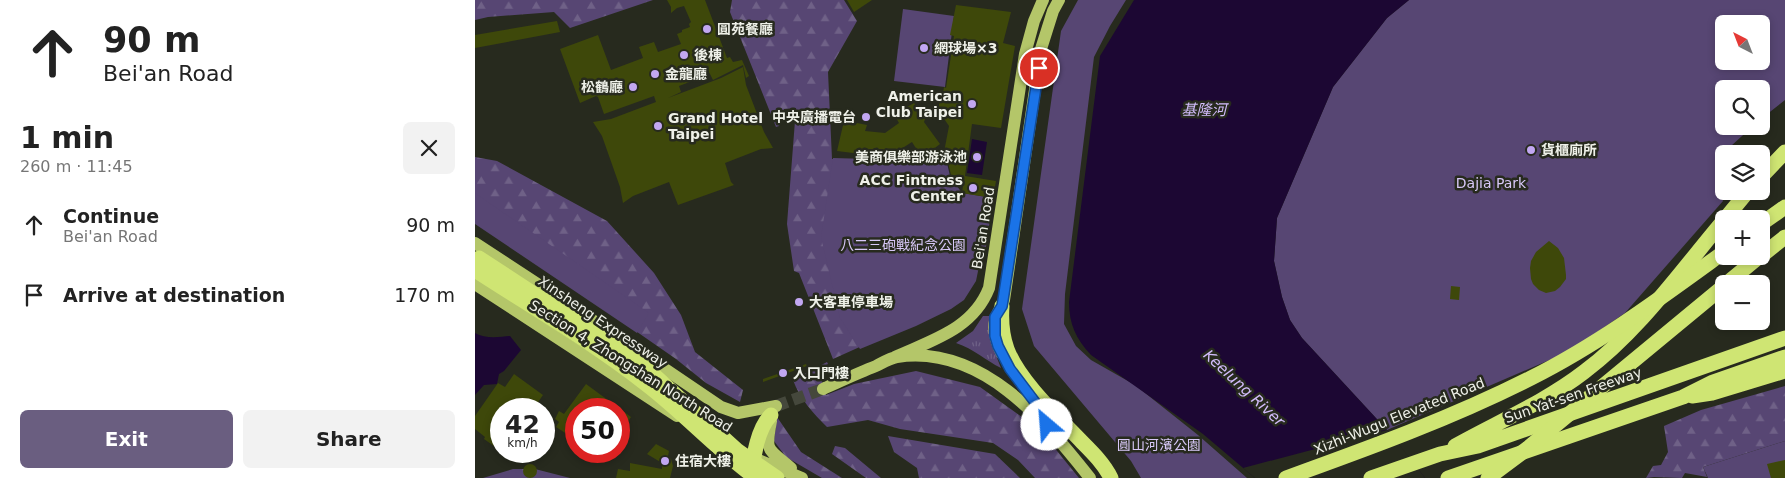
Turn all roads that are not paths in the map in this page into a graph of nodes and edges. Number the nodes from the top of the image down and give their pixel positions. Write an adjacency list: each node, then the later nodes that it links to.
1 (1043, 0): 23 (main road, Bei'an Road)
2 (1059, 0): 20 (main road)
3 (1785, 152): 4 (highway)
4 (1770, 168)
5 (1741, 200): 7 (highway)
6 (1785, 207): 8 (highway)
7 (1732, 210)
8 (1770, 218)
9 (1715, 231): 29 (highway, bridge)
10 (1785, 238): 12 (highway)
11 (475, 243): 27 (main road, Section 4, Zhongshan North Road)
12 (1770, 249)
13 (475, 256): 32 (highway, Xinsheng Expressway, bridge)
14 (1715, 258): 36 (highway, Xizhi-Wugu Elevated Road, bridge)
15 (1750, 265): 17 (highway)
16 (475, 270): 31 (highway, Xinsheng Expressway, bridge)
17 (1737, 275)
18 (475, 284): 30 (main road, Section 4, Zhongshan North Road)
19 (1715, 293): 39 (highway, bridge)
20 (1002, 306): 28 (main road); 35 (highway)
21 (1785, 338): 29 (highway, Sun Yat-sen Freeway, bridge)
22 (1785, 356): 26 (highway)
23 (895, 357): 25 (main road); 28 (main road)
24 (1785, 371): 26 (highway)
25 (823, 389)
26 (1683, 397): 38 (highway, bridge)
27 (774, 409): 30 (highway); 33 (main road)
28 (1047, 425): 34 (main road)
29 (1440, 454): 37 (highway, Sun Yat-sen Freeway)
30 (755, 458): 31 (highway); 33 (main road, Section 4, Zhongshan North Road)
31 (753, 477)
32 (777, 478)
33 (802, 478)
34 (1090, 478)
35 (1111, 478)
36 (1286, 478)
37 (1371, 478)
38 (1448, 478)
39 (1488, 478)

